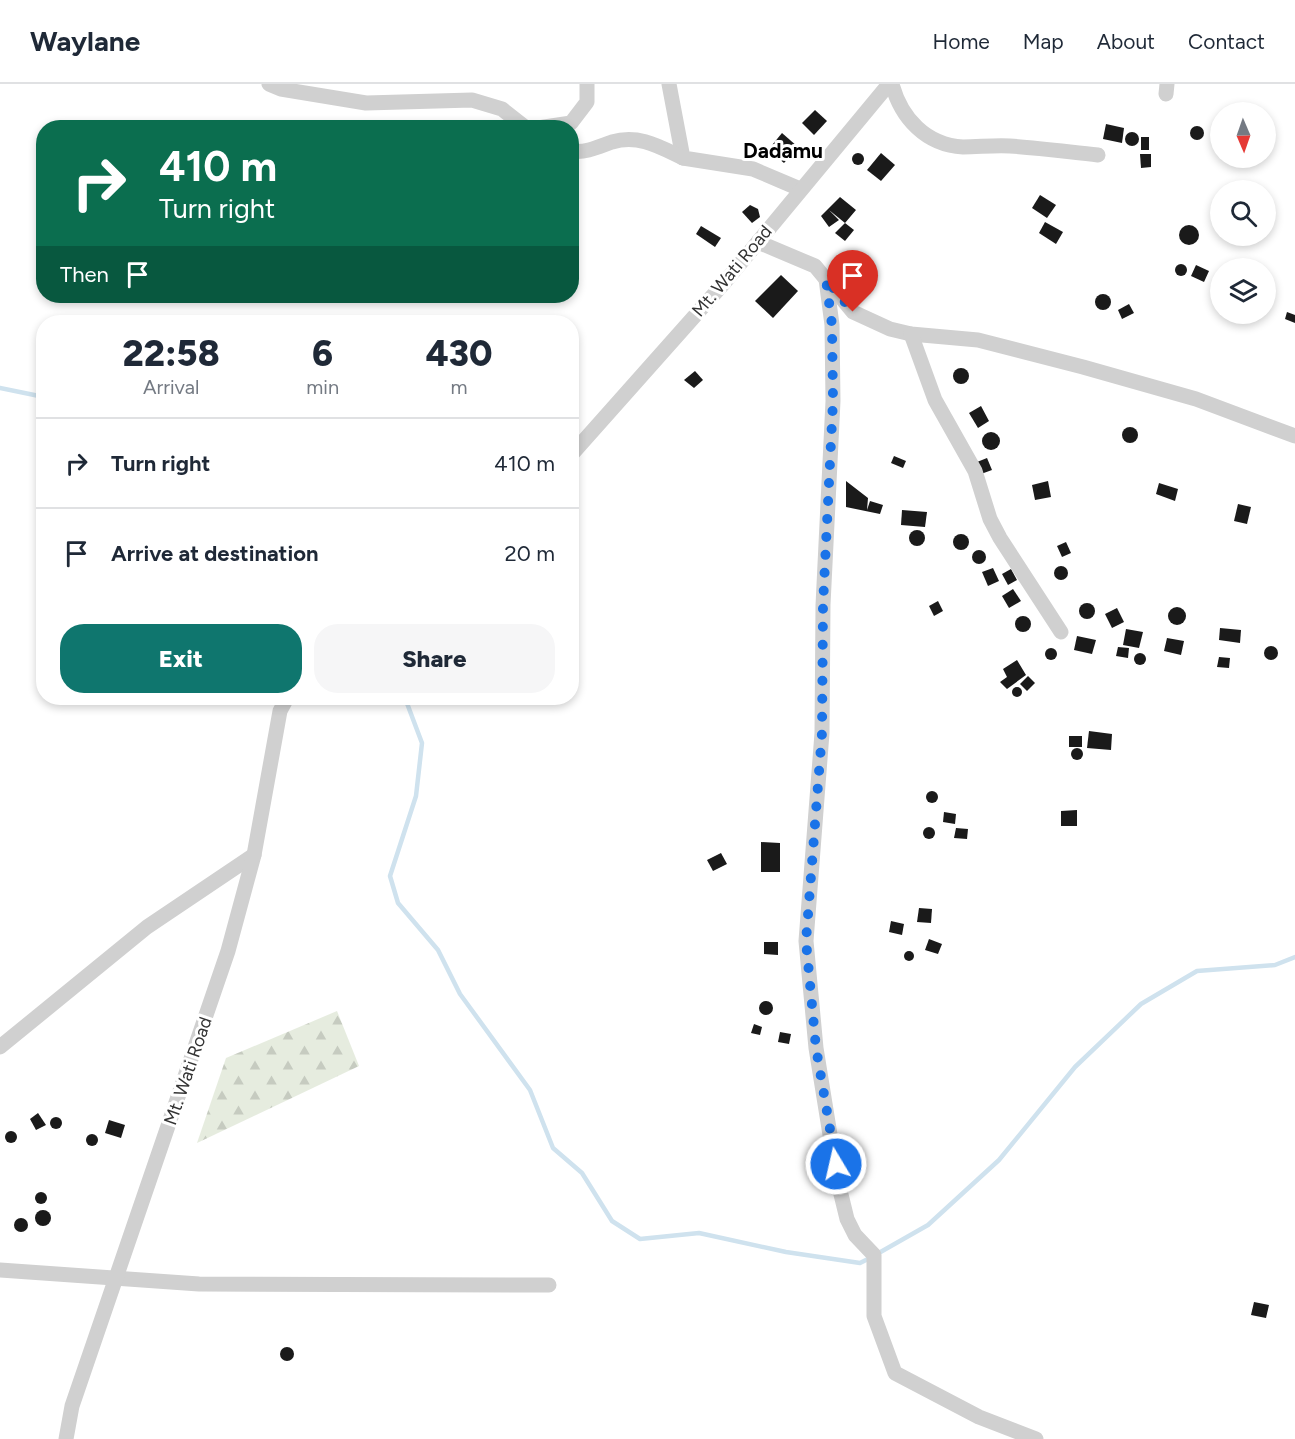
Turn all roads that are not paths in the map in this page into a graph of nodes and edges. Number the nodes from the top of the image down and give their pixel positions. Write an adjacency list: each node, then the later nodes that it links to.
1 (269, 84): 5 (street)
2 (587, 84): 6 (street)
3 (669, 84): 9 (street)
4 (890, 84): 8 (street); 10 (street, Mt. Wati Road)
5 (516, 120)
6 (573, 120)
7 (579, 151): 9 (street)
8 (1098, 155)
9 (683, 158): 10 (street)
10 (800, 189): 11 (street, Mt. Wati Road)
11 (758, 242): 12 (street); 15 (street, Mt. Wati Road)
12 (826, 279): 13 (street); 24 (street)
13 (911, 334): 14 (street); 16 (street)
14 (1295, 436)
15 (579, 446)
16 (1061, 632)
17 (283, 705): 18 (street, Mt. Wati Road)
18 (254, 855): 19 (street); 21 (street, Mt. Wati Road)
19 (0, 1047)
20 (0, 1270): 21 (street)
21 (118, 1279): 22 (street); 23 (street, Mt. Wati Road)
22 (549, 1285)
23 (66, 1439)
24 (1036, 1439)

